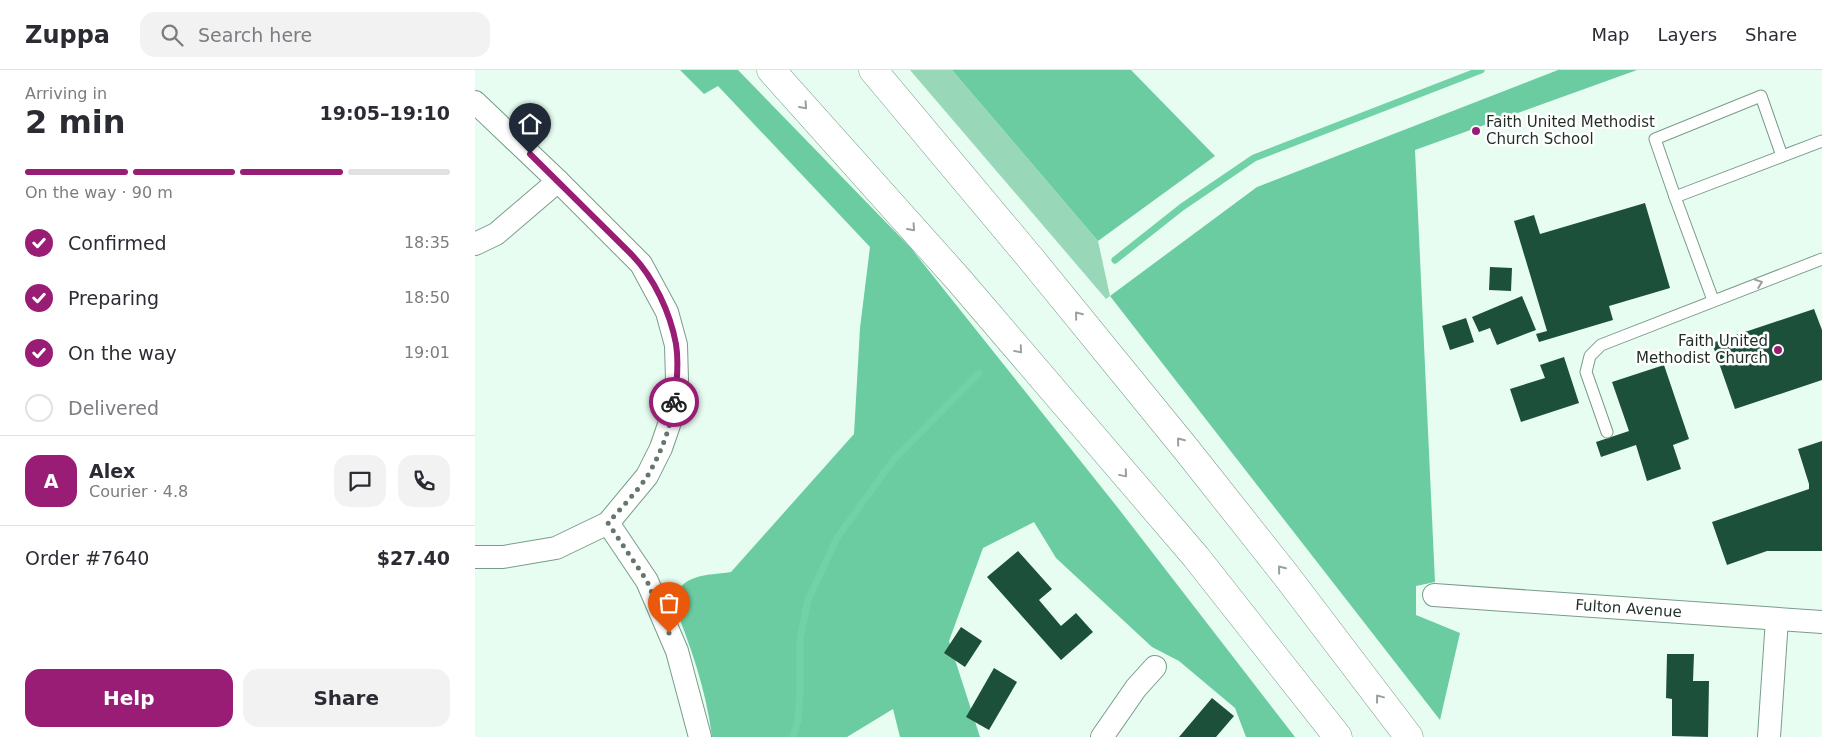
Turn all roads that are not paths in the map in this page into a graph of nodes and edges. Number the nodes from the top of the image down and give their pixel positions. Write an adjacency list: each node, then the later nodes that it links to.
1 (771, 70): 20 (highway, one-way to 20)
2 (873, 70): 21 (highway, one-way to 2)
3 (475, 102): 6 (street)
4 (1822, 141): 5 (lane)
5 (1782, 156): 7 (lane); 7 (lane)
6 (558, 181): 8 (street); 12 (street)
7 (1675, 196): 10 (lane)
8 (475, 244)
9 (1822, 259): 10 (lane, one-way to 9)
10 (1713, 300): 11 (lane)
11 (1607, 432)
12 (608, 523): 13 (street); 18 (street)
13 (475, 556)
14 (1434, 595): 15 (street, Fulton Avenue)
15 (1777, 619): 16 (street, Fulton Avenue); 22 (street)
16 (1822, 622)
17 (1155, 667): 19 (street)
18 (700, 737)
19 (1102, 737)
20 (1338, 737)
21 (1409, 737)
22 (1769, 737)

